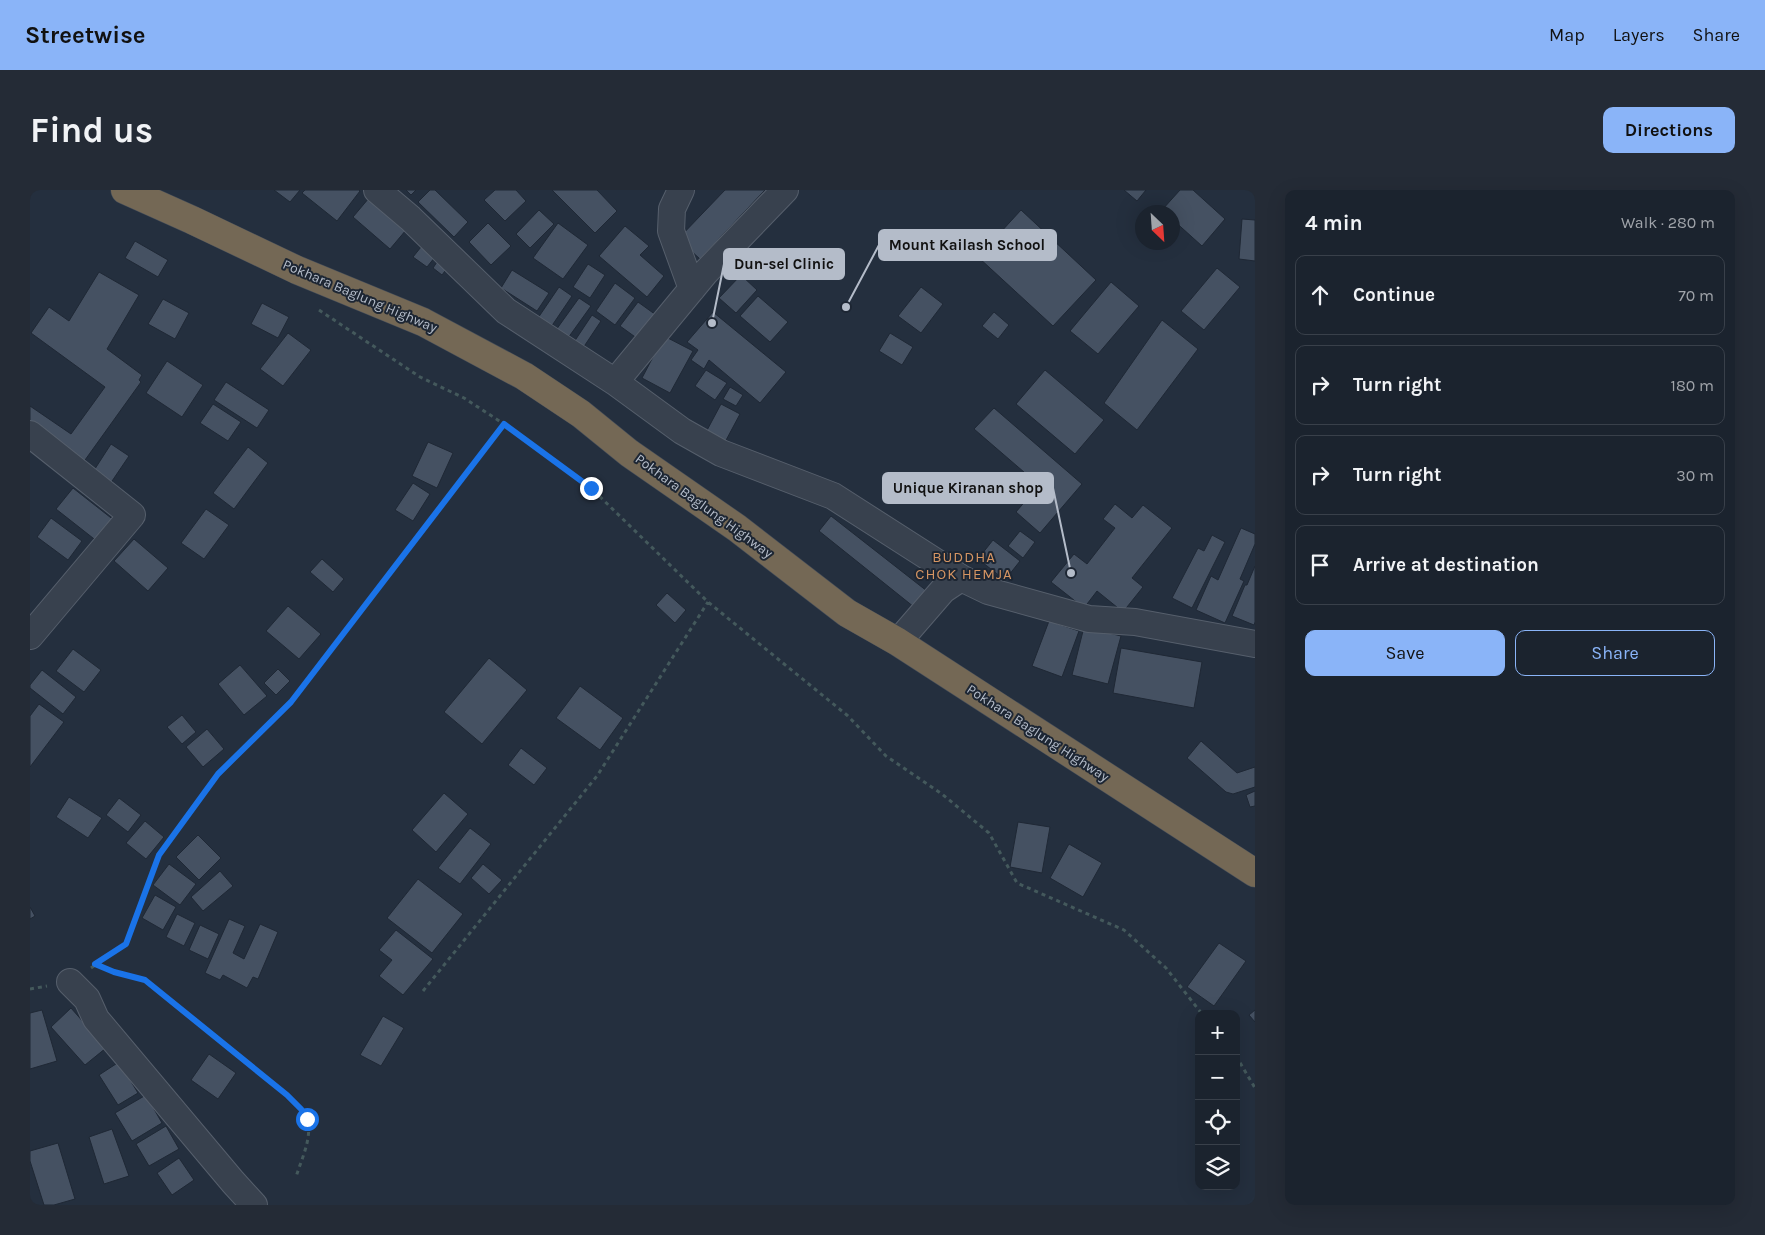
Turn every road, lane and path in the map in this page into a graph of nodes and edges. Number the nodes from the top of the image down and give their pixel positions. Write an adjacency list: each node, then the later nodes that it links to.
1 (125, 190): 13 (highway, Pokhara Baglung Highway)
2 (377, 190): 7 (street)
3 (681, 190): 5 (street)
4 (785, 190): 5 (street)
5 (692, 288): 7 (street)
6 (318, 309): 8 (path)
7 (615, 382): 10 (street)
8 (504, 424): 11 (path); 16 (path)
9 (30, 434): 12 (street)
10 (961, 578): 13 (street); 14 (street)
11 (708, 602): 19 (path); 20 (path)
12 (30, 636)
13 (898, 642): 15 (highway, Pokhara Baglung Highway)
14 (1255, 644)
15 (1255, 873)
16 (95, 964): 17 (path); 23 (path)
17 (70, 982): 18 (path); 24 (street)
18 (30, 989)
19 (423, 991)
20 (1199, 1010)
21 (1240, 1063): 22 (path)
22 (1255, 1088)
23 (296, 1177)
24 (254, 1205)

